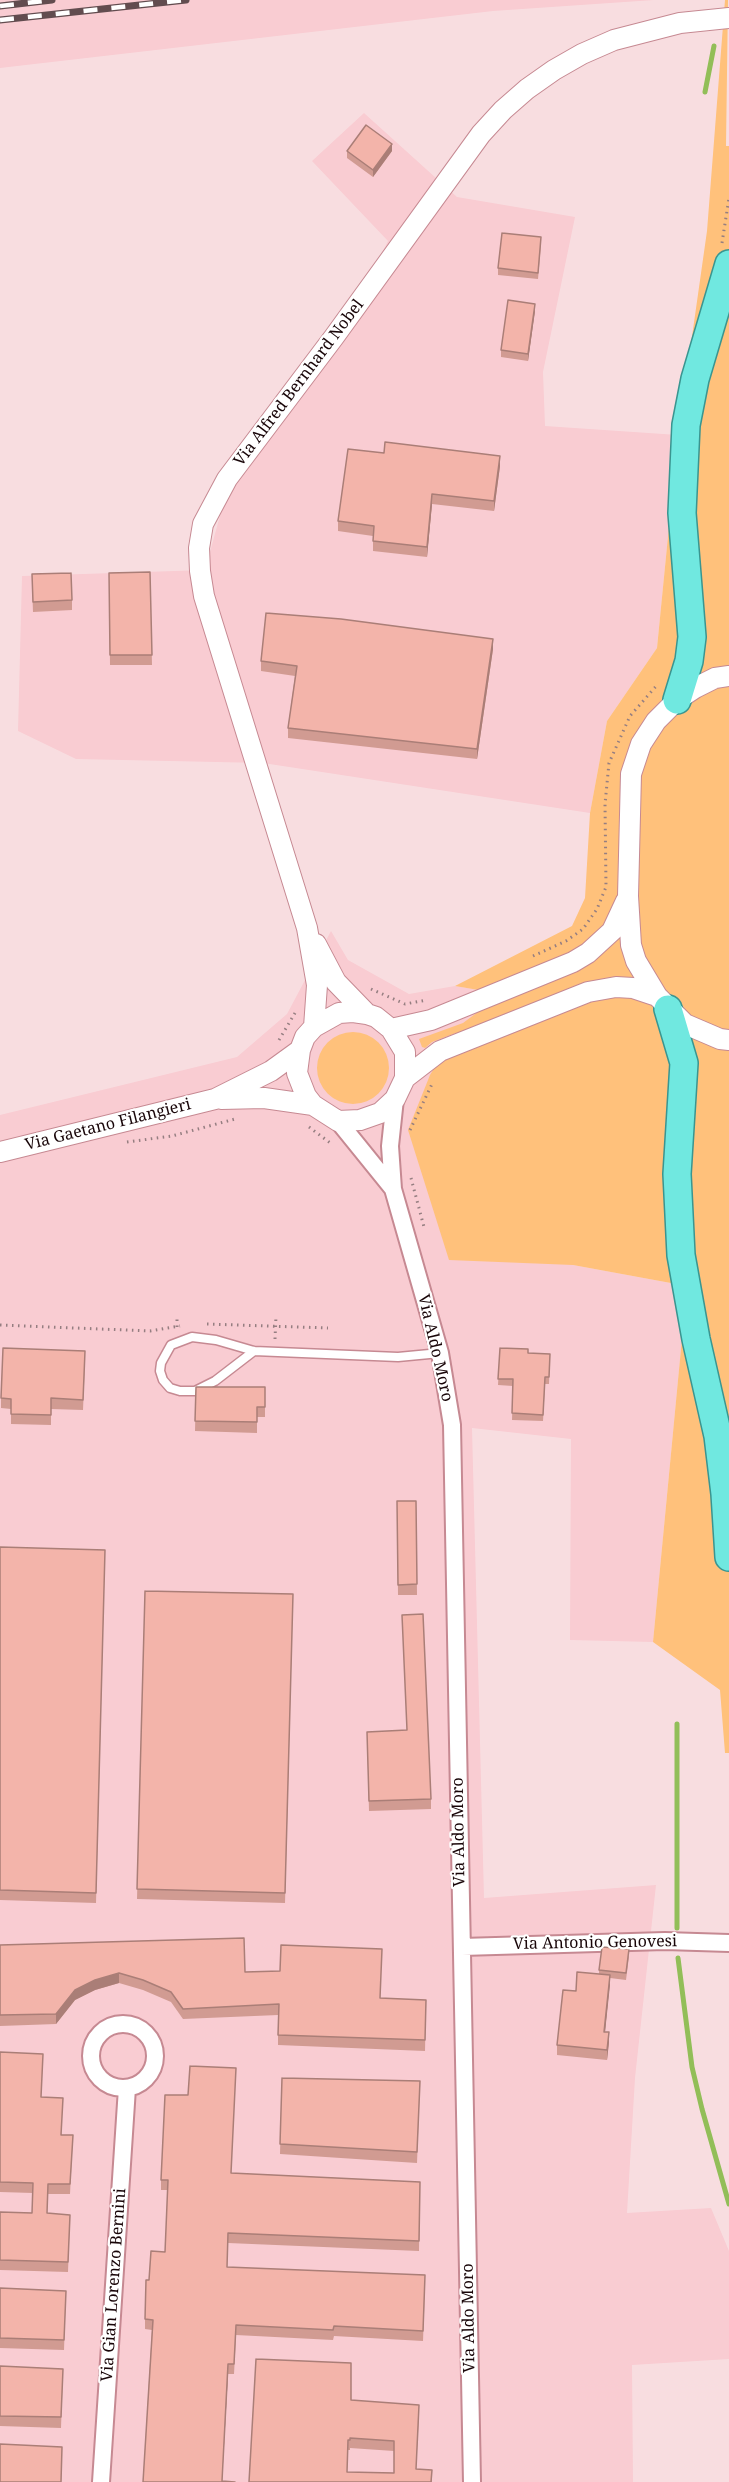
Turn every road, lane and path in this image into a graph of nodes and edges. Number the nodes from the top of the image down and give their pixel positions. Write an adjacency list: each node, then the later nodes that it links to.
1 (729, 18): 6 (street, Via Alfred Bernhard Nobel)
2 (729, 264): 4 (highway)
3 (729, 676): 4 (street)
4 (669, 691): 5 (street); 7 (path)
5 (628, 896): 10 (street); 13 (street)
6 (307, 928): 8 (street, Via Alfred Bernhard Nobel); 12 (street, Via Alfred Bernhard Nobel)
7 (529, 958)
8 (336, 982): 9 (path); 11 (street, Via Alfred Bernhard Nobel)
9 (428, 999)
10 (662, 1003): 14 (street); 16 (street); 38 (highway)
11 (367, 1014): 12 (street); 13 (street)
12 (314, 1027): 15 (street)
13 (391, 1029): 16 (street)
14 (729, 1040)
15 (300, 1050): 18 (street, Via Gaetano Filangieri); 20 (street)
16 (405, 1078): 19 (street)
17 (435, 1079): 24 (path)
18 (215, 1099): 20 (street, Via Gaetano Filangieri); 27 (street, Via Gaetano Filangieri)
19 (395, 1099): 22 (street); 28 (street, Via Aldo Moro)
20 (313, 1105): 22 (street)
21 (238, 1118): 25 (path)
22 (338, 1121): 28 (street, Via Aldo Moro)
23 (312, 1129): 26 (path)
24 (405, 1140)
25 (116, 1143)
26 (334, 1146)
27 (0, 1152)
28 (393, 1189): 37 (street, Via Aldo Moro)
29 (276, 1316): 33 (path)
30 (205, 1324): 33 (path)
31 (0, 1325): 32 (path)
32 (185, 1325)
33 (275, 1326): 34 (path); 36 (path)
34 (328, 1328)
35 (254, 1351): 35 (lane); 36 (lane)
36 (274, 1352): 37 (lane)
37 (440, 1353): 40 (street, Via Aldo Moro)
38 (729, 1557)
39 (729, 1943): 40 (street, Via Antonio Genovesi)
40 (462, 1947): 43 (street, Via Aldo Moro)
41 (127, 2088): 42 (street, Via Gian Lorenzo Bernini)
42 (101, 2482)
43 (472, 2482)

